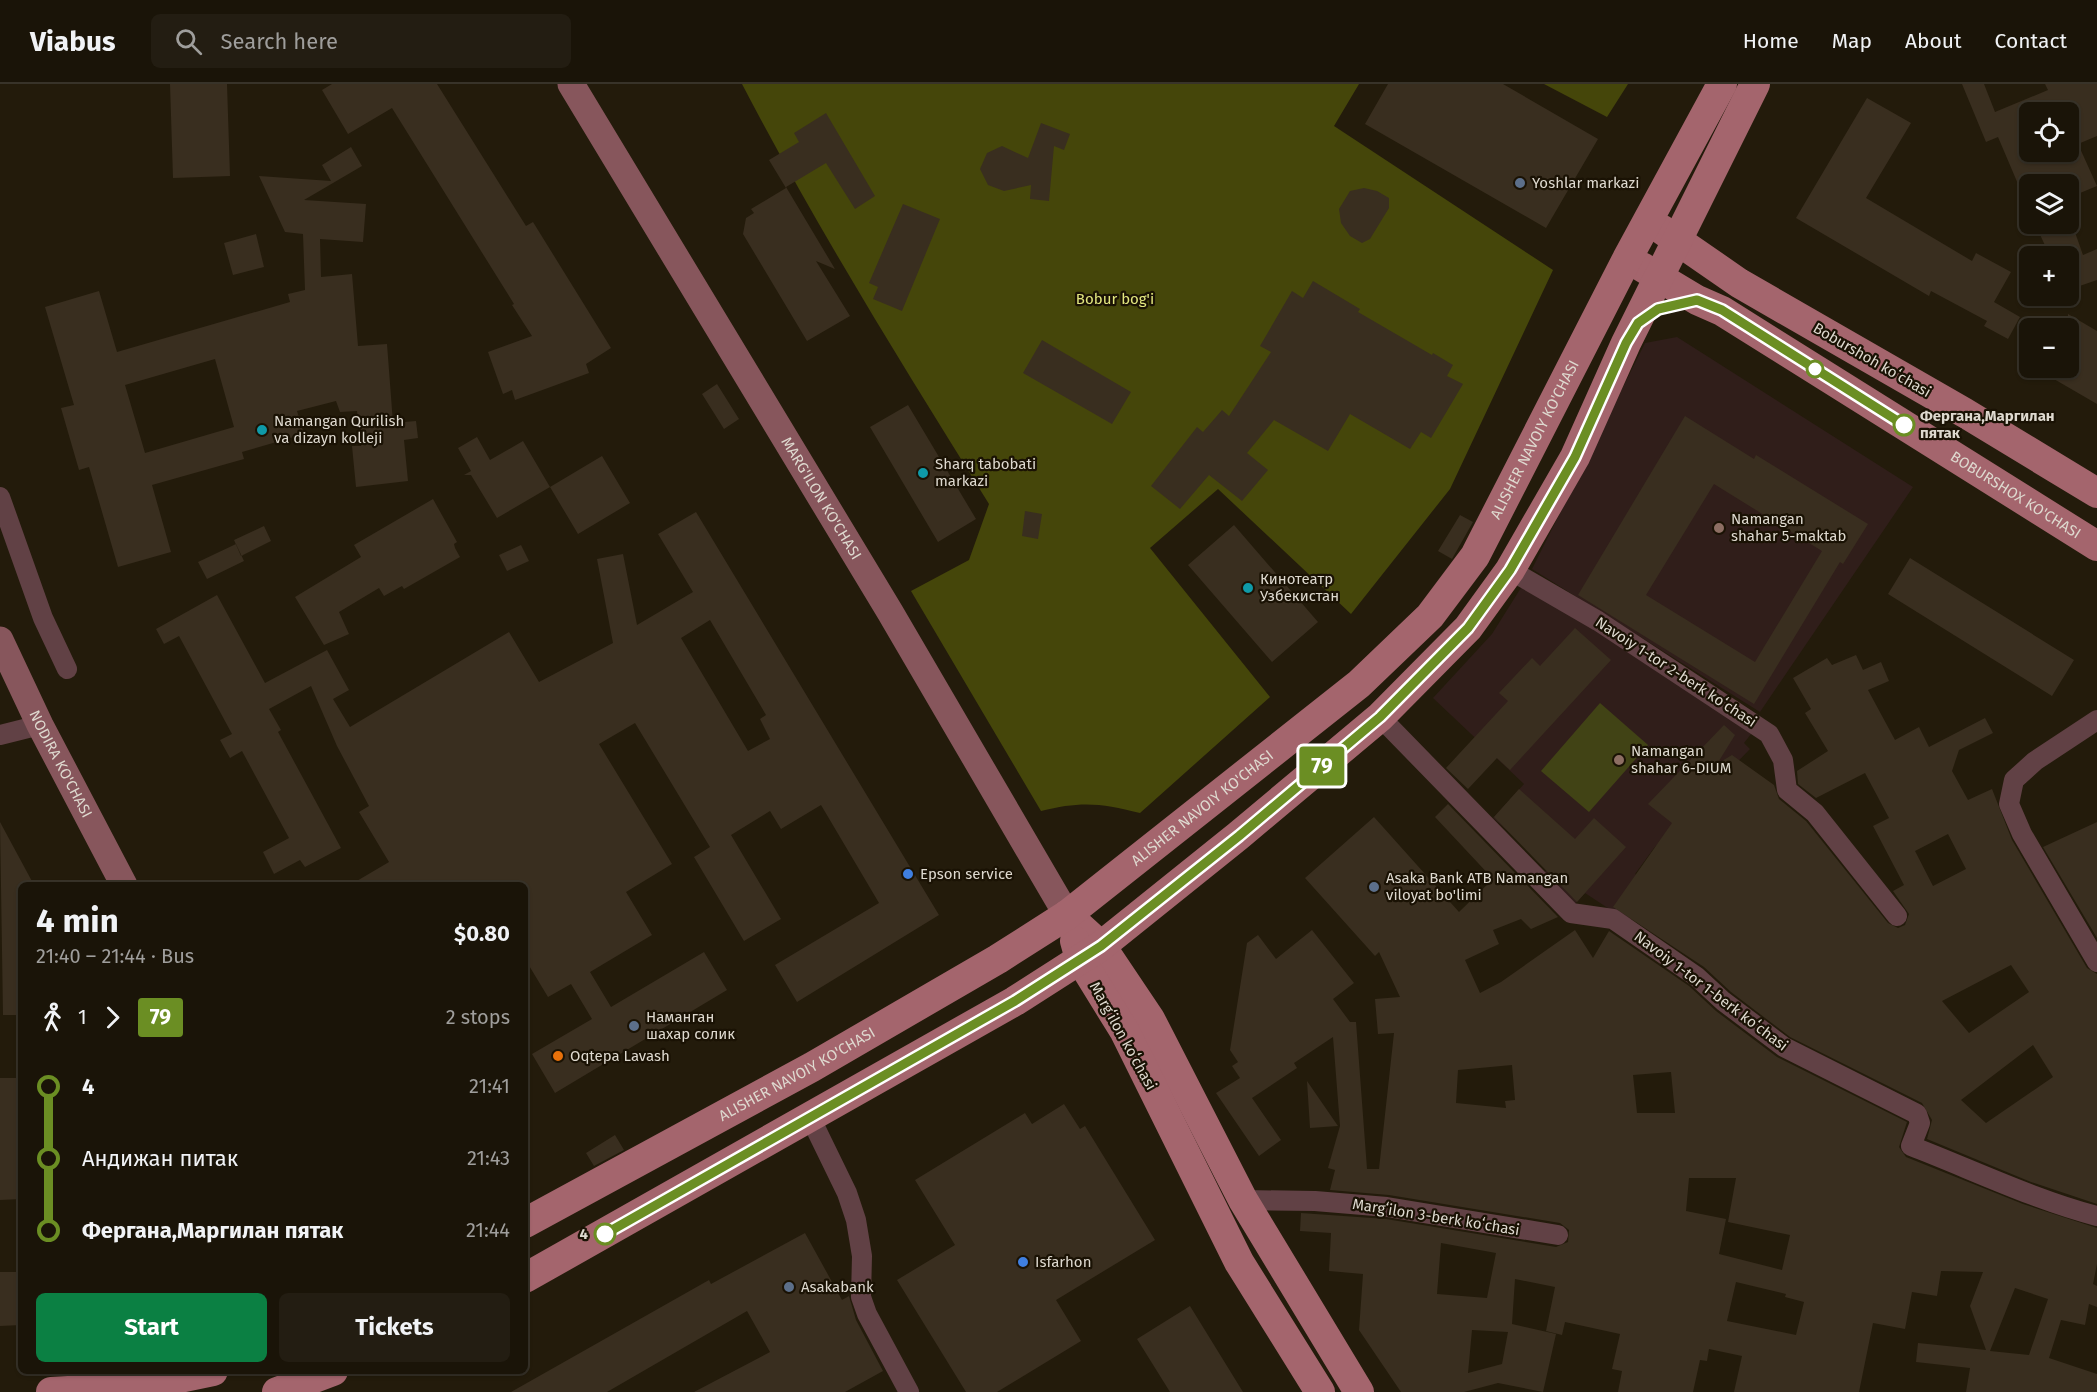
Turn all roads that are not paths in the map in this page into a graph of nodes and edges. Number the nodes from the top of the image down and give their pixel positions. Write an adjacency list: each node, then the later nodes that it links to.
1 (571, 84): 25 (main road, MARG'ILON KO'CHASI)
2 (1722, 84): 5 (main road, ALISHER NAVOIY KO'CHASI)
3 (1755, 84): 4 (main road)
4 (1698, 196): 6 (main road); 8 (main road)
5 (1649, 220): 6 (main road); 7 (main road, ALISHER NAVOIY KO'CHASI)
6 (1678, 240): 8 (main road); 9 (main road)
7 (1627, 259): 9 (main road, BOBURSHOX KO'CHASI); 16 (main road, ALISHER NAVOIY KO'CHASI)
8 (1707, 260): 12 (main road, Boburshoh koʻchasi)
9 (1659, 277): 10 (main road, BOBURSHOX KO'CHASI); 11 (main road)
10 (1697, 300): 11 (main road); 14 (main road, BOBURSHOX KO'CHASI)
11 (1638, 323): 15 (main road)
12 (2097, 493)
13 (0, 497): 19 (street)
14 (2097, 546)
15 (1510, 570): 17 (main road); 26 (street, Navoiy 1-tor 2-berk koʻchasi)
16 (1441, 603): 17 (main road); 25 (main road, ALISHER NAVOIY KO'CHASI)
17 (1468, 628): 20 (main road)
18 (0, 640): 22 (main road, NODIRA KO'CHASI)
19 (67, 669)
20 (1380, 717): 27 (main road); 31 (street, Navoiy 1-tor 1-berk koʻchasi)
21 (2097, 720): 28 (street)
22 (40, 725): 23 (street); 24 (main road, NODIRA KO'CHASI)
23 (0, 735)
24 (122, 882)
25 (1067, 915): 27 (main road, Margʻilon koʻchasi); 32 (main road, ALISHER NAVOIY KO'CHASI)
26 (1897, 916)
27 (1091, 953): 29 (main road); 30 (main road, Margʻilon koʻchasi); 41 (main road, Margʻilon koʻchasi)
28 (2097, 962)
29 (810, 1117): 34 (main road); 40 (street)
30 (1243, 1200): 33 (street, Margʻilon 3-berk koʻchasi); 42 (main road, Margʻilon koʻchasi)
31 (2097, 1216)
32 (528, 1221)
33 (1558, 1235)
34 (528, 1276)
35 (194, 1374): 37 (main road)
36 (325, 1374): 39 (main road)
37 (137, 1383): 38 (main road)
38 (51, 1392)
39 (278, 1392)
40 (909, 1392)
41 (1320, 1392)
42 (1359, 1392)

